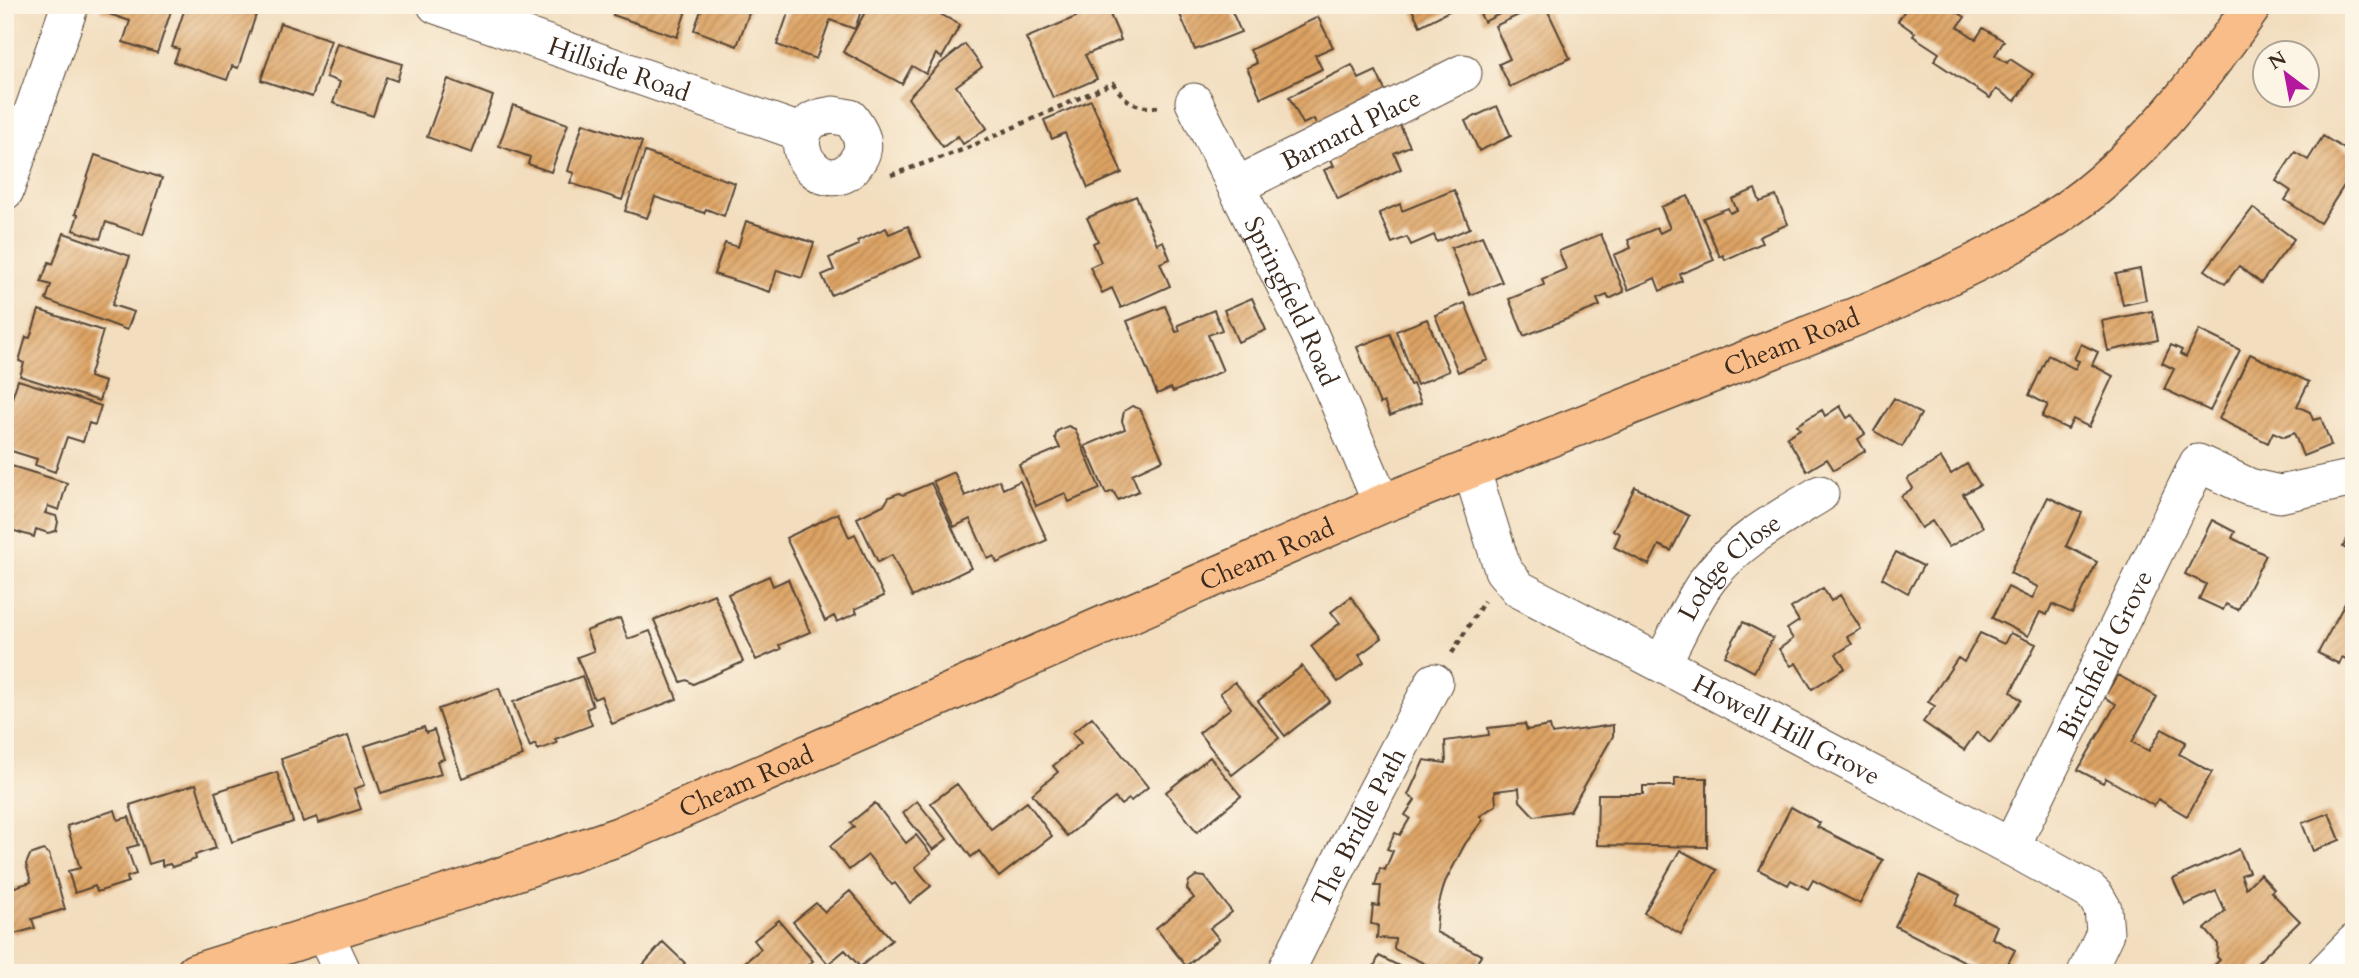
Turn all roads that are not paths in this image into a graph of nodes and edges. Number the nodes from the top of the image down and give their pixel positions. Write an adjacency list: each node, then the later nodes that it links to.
1 (69, 5): 8 (street)
2 (436, 5): 6 (street, Hillside Road)
3 (2253, 5): 9 (highway, Cheam Road)
4 (1463, 73): 7 (street, Barnard Place)
5 (1194, 103): 7 (street, Springfield Road)
6 (803, 133): 6 (street)
7 (1236, 186): 12 (street, Springfield Road)
8 (5, 191)
9 (1471, 468): 12 (highway, Cheam Road); 13 (street, Howell Hill Grove)
10 (2354, 478): 15 (street, Birchfield Grove)
11 (1820, 494): 13 (street, Lodge Close)
12 (1382, 504): 16 (highway, Cheam Road)
13 (1662, 663): 15 (street, Howell Hill Grove)
14 (1434, 682): 20 (street, The Bridle Path)
15 (2011, 847): 21 (street, Howell Hill Grove)
16 (324, 932): 18 (highway, Cheam Road); 19 (street)
17 (2354, 943): 22 (street)
18 (195, 973)
19 (343, 973)
20 (1285, 973)
21 (2086, 973)
22 (2325, 973)

